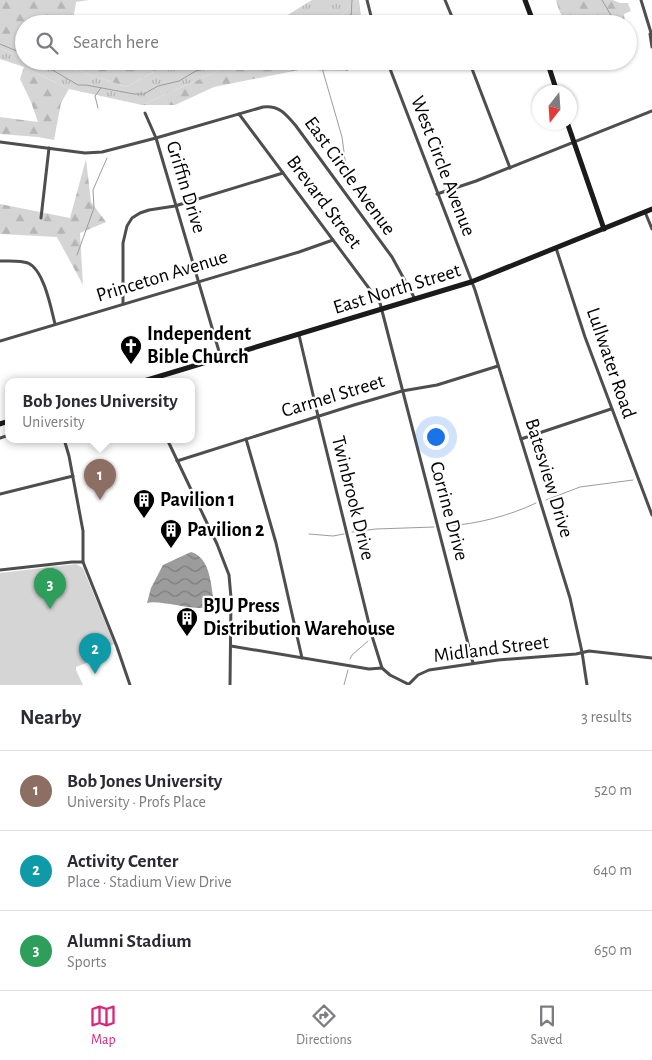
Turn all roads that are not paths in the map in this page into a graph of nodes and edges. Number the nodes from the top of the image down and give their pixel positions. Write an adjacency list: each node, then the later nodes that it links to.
1 (366, 0): 5 (street)
2 (445, 0): 6 (street)
3 (525, 0): 7 (main road)
4 (641, 0): 8 (street)
5 (370, 15)
6 (451, 15)
7 (531, 15)
8 (651, 35): 9 (street)
9 (652, 47)
10 (390, 70): 24 (street, West Circle Avenue)
11 (472, 70): 22 (street)
12 (549, 70): 13 (main road)
13 (555, 85)
14 (652, 111): 20 (street)
15 (145, 112): 18 (street, Griffin Drive)
16 (239, 114): 18 (street, East Circle Avenue); 23 (street, Brevard Street); 36 (street, East Circle Avenue)
17 (570, 130): 20 (main road)
18 (156, 138): 21 (street, East Circle Avenue); 25 (street, Griffin Drive)
19 (0, 142): 21 (street, East Circle Avenue)
20 (574, 142): 22 (street); 29 (main road)
21 (49, 148): 28 (street)
22 (510, 168): 24 (street)
23 (283, 173): 25 (street); 31 (street, Brevard Street)
24 (437, 194): 35 (street, West Circle Avenue)
25 (176, 206): 34 (street, Griffin Drive); 37 (street)
26 (652, 209): 27 (main road, East North Street)
27 (645, 212): 29 (main road, East North Street); 30 (street)
28 (41, 218)
29 (604, 229): 32 (main road, East North Street)
30 (652, 229)
31 (333, 240): 34 (street, Princeton Avenue); 38 (street, Brevard Street)
32 (556, 248): 35 (main road, East North Street); 46 (street, Lullwater Road)
33 (0, 261): 39 (street)
34 (199, 281): 37 (street, Princeton Avenue); 42 (street, Griffin Drive)
35 (471, 282): 36 (main road, East North Street); 43 (street, Batesview Drive)
36 (415, 299): 38 (main road, East North Street)
37 (124, 304): 39 (street, Princeton Avenue)
38 (380, 309): 40 (main road, East North Street); 45 (street, Corrine Drive)
39 (55, 324): 41 (street, Princeton Avenue)
40 (299, 335): 42 (main road, East North Street); 47 (street, Twinbrook Drive)
41 (0, 341)
42 (221, 358): 44 (main road, East North Street)
43 (498, 366): 45 (street, Carmel Street); 49 (street, Batesview Drive)
44 (154, 378)
45 (402, 392): 47 (street, Carmel Street); 62 (street, Corrine Drive)
46 (611, 409): 49 (street); 55 (street, Lullwater Road)
47 (318, 416): 48 (street, Carmel Street); 63 (street, Twinbrook Drive)
48 (246, 439): 52 (street, Carmel Street); 60 (street)
49 (521, 439): 59 (street, Batesview Drive)
50 (65, 443): 53 (street)
51 (169, 443): 52 (street)
52 (177, 461): 58 (street)
53 (73, 476): 54 (street); 56 (street)
54 (0, 494)
55 (652, 515)
56 (84, 562): 57 (street); 64 (street)
57 (0, 570)
58 (231, 646): 60 (street); 65 (street)
59 (582, 652): 61 (street, Midland Street); 62 (street, Midland Street); 67 (street, Batesview Drive)
60 (302, 658): 63 (street)
61 (652, 658)
62 (473, 663): 66 (street, Midland Street)
63 (382, 668): 66 (street)
64 (130, 685)
65 (230, 685)
66 (408, 685)
67 (586, 685)

